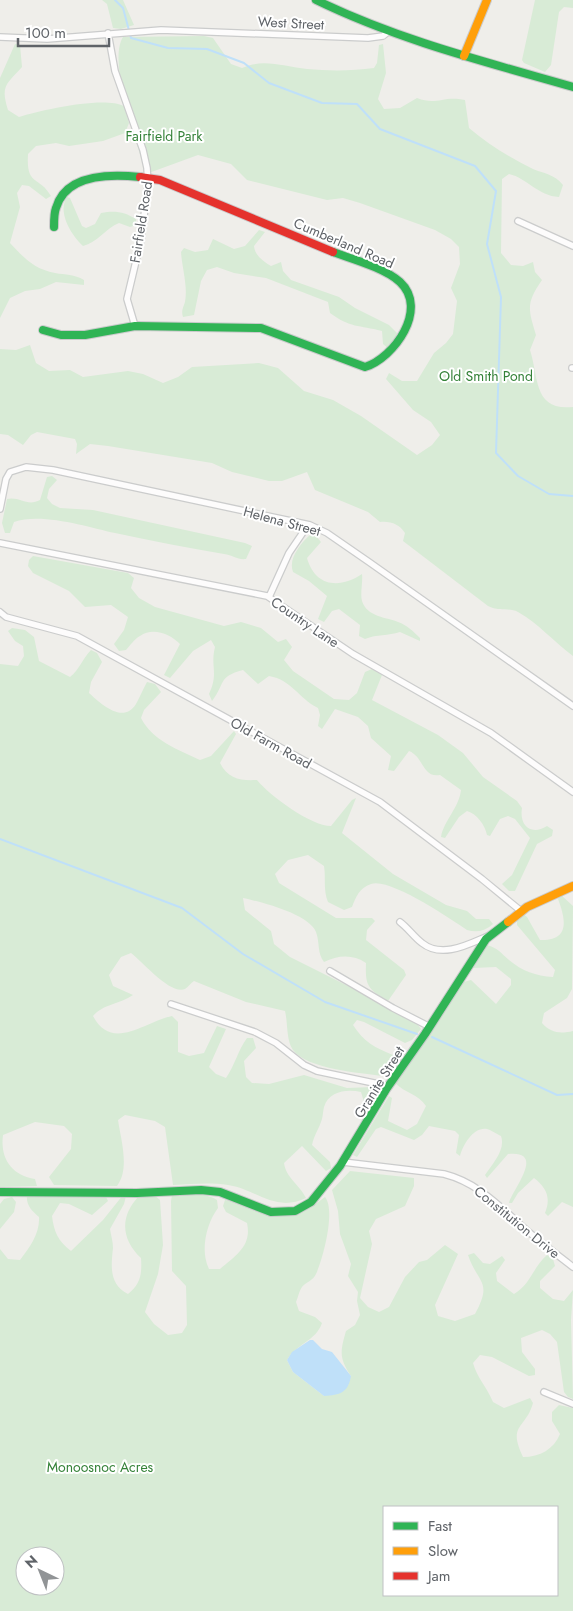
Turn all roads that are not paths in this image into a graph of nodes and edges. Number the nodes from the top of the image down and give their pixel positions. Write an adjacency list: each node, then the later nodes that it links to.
1 (316, 0): 3 (street)
2 (487, 0): 6 (street)
3 (388, 32): 4 (street, West Street); 6 (street)
4 (108, 33): 5 (street, West Street); 8 (street, Fairfield Road)
5 (0, 36)
6 (464, 56): 7 (street)
7 (573, 87)
8 (148, 178): 10 (street, Cumberland Road); 12 (street, Fairfield Road); 12 (street, Cumberland Road)
9 (518, 221): 11 (street)
10 (54, 227)
11 (573, 246)
12 (135, 326): 13 (street, Cumberland Road)
13 (43, 330)
14 (0, 509): 15 (street, Helena Street)
15 (308, 525): 17 (street); 19 (street, Helena Street)
16 (0, 543): 17 (street, Country Lane)
17 (268, 597): 20 (street, Country Lane)
18 (0, 612): 22 (street, Old Farm Road)
19 (573, 706)
20 (573, 792)
21 (573, 886): 22 (street, Granite Street)
22 (521, 911): 24 (street, Granite Street)
23 (400, 922): 24 (street)
24 (490, 935): 27 (street, Granite Street)
25 (330, 971): 27 (street)
26 (170, 1004): 28 (street)
27 (430, 1027): 28 (street, Granite Street)
28 (388, 1086): 29 (street, Granite Street)
29 (342, 1162): 30 (street, Granite Street); 31 (street, Constitution Drive)
30 (0, 1192)
31 (573, 1267)
32 (544, 1392): 33 (street)
33 (573, 1404)

